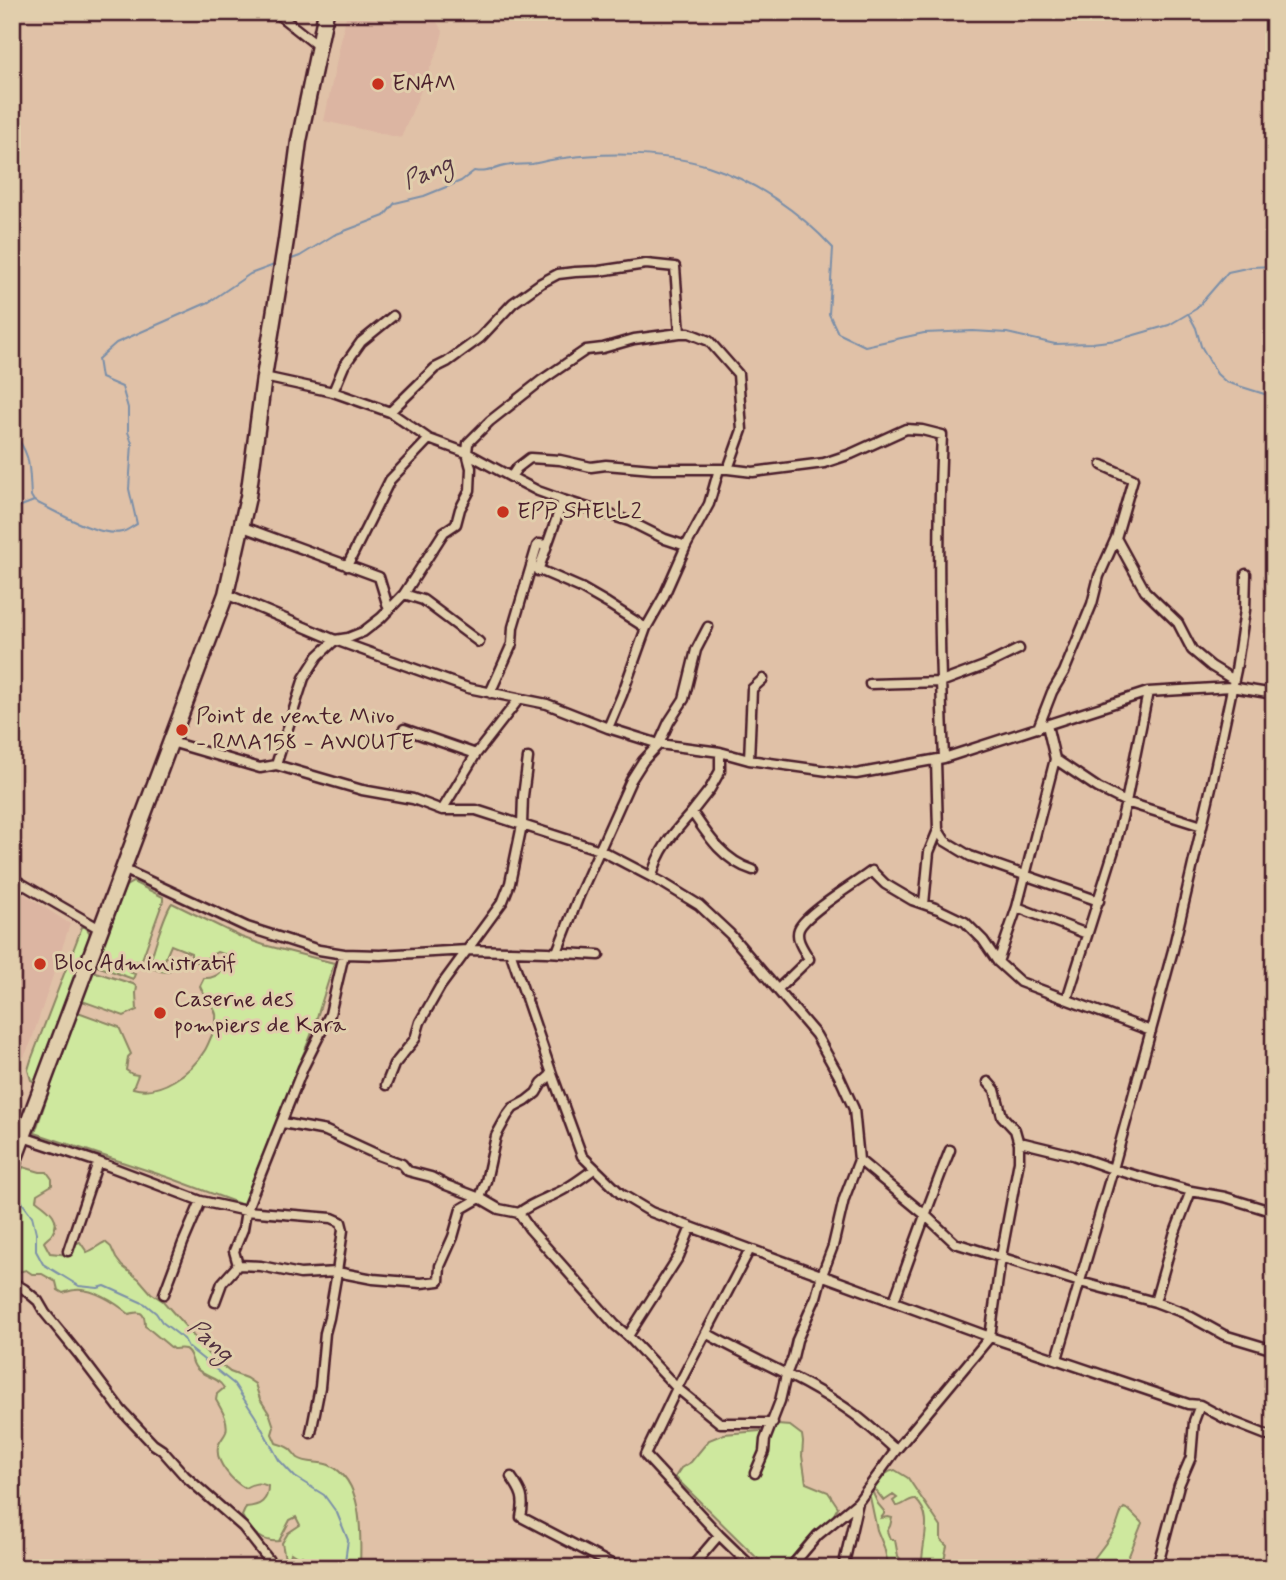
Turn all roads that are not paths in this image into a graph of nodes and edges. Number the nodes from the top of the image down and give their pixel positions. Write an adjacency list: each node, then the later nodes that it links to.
1 (275, 12): 3 (street)
2 (326, 12): 3 (highway)
3 (318, 46): 6 (highway)
4 (393, 316): 7 (street)
5 (680, 333): 8 (street); 10 (street); 12 (street)
6 (264, 377): 7 (street); 15 (highway)
7 (333, 392): 8 (street)
8 (390, 412): 9 (street)
9 (429, 439): 10 (street); 18 (street)
10 (467, 453): 13 (street); 22 (street)
11 (1102, 465): 16 (street)
12 (724, 469): 13 (street); 17 (street); 30 (street)
13 (511, 477): 14 (street)
14 (563, 500): 17 (street); 19 (street)
15 (243, 527): 18 (street); 21 (highway)
16 (1116, 538): 32 (street); 39 (street)
17 (686, 546): 25 (street)
18 (347, 566): 23 (street)
19 (535, 569): 25 (street); 34 (street)
20 (1246, 575): 32 (street)
21 (226, 594): 26 (street); 41 (highway)
22 (404, 594): 23 (street); 27 (street)
23 (389, 610): 26 (street)
24 (708, 627): 42 (street)
25 (646, 628): 38 (street)
26 (335, 640): 34 (street); 49 (street)
27 (479, 642)
28 (1019, 649): 30 (street)
29 (763, 679): 48 (street)
30 (941, 682): 31 (street); 46 (street)
31 (870, 684)
32 (1232, 684): 33 (street); 35 (street); 54 (street)
33 (1148, 692): 37 (street); 50 (street)
34 (490, 693): 36 (street)
35 (1274, 694)
36 (519, 699): 38 (street); 44 (street)
37 (1047, 725): 39 (street); 47 (street)
38 (608, 728): 42 (street)
39 (1038, 728): 46 (street)
40 (404, 729): 44 (street)
41 (170, 742): 49 (street); 57 (highway)
42 (659, 744): 43 (street); 56 (street)
43 (720, 752): 48 (street); 52 (street)
44 (476, 754): 51 (street)
45 (528, 758): 53 (street)
46 (940, 759): 48 (street); 55 (street)
47 (1055, 759): 50 (street); 59 (street)
48 (748, 760)
49 (276, 765): 51 (street)
50 (1126, 802): 54 (street); 62 (street)
51 (442, 810): 53 (street)
52 (692, 811): 58 (street); 60 (street)
53 (522, 825): 56 (street); 67 (street)
54 (1202, 827): 75 (street)
55 (938, 830): 59 (street); 63 (street)
56 (600, 850): 60 (street); 69 (street)
57 (123, 869): 65 (highway); 70 (street)
58 (753, 870)
59 (1025, 876): 62 (street); 64 (street)
60 (652, 877): 73 (street)
61 (12, 878): 65 (street)
62 (1099, 901): 66 (street)
63 (924, 904): 72 (street); 73 (street)
64 (1017, 907): 66 (street); 72 (street)
65 (100, 929): 80 (highway)
66 (1087, 934): 74 (street)
67 (468, 950): 68 (street); 70 (street); 78 (street)
68 (510, 951): 69 (street); 76 (street)
69 (557, 952): 71 (street)
70 (344, 954): 79 (street)
71 (599, 955)
72 (998, 962): 74 (street)
73 (778, 989): 83 (street)
74 (1067, 999): 75 (street)
75 (1151, 1031): 87 (street)
76 (552, 1074): 86 (street); 89 (street)
77 (988, 1082): 81 (street)
78 (386, 1085)
79 (283, 1123): 89 (street); 91 (street)
80 (23, 1137): 84 (street); 85 (highway)
81 (1018, 1144): 87 (street); 98 (street)
82 (950, 1150): 94 (street)
83 (859, 1160): 94 (street); 101 (street)
84 (98, 1162): 90 (street); 97 (street)
85 (12, 1166)
86 (594, 1169): 93 (street); 95 (street)
87 (1113, 1169): 88 (street); 103 (street)
88 (1191, 1191): 92 (street); 107 (street)
89 (480, 1199): 93 (street); 100 (street)
90 (201, 1201): 91 (street); 104 (street)
91 (246, 1211): 99 (street); 100 (street)
92 (1274, 1212)
93 (519, 1213): 109 (street)
94 (924, 1214): 98 (street); 105 (street)
95 (691, 1227): 96 (street); 109 (street)
96 (750, 1249): 101 (street); 108 (street)
97 (68, 1251)
98 (1001, 1257): 103 (street); 110 (street)
99 (239, 1265): 100 (street); 106 (street)
100 (337, 1272): 117 (street)
101 (822, 1275): 105 (street); 113 (street)
102 (12, 1282): 124 (street)
103 (1080, 1282): 107 (street); 112 (street)
104 (164, 1294)
105 (894, 1301): 110 (street)
106 (215, 1302)
107 (1155, 1302): 111 (street)
108 (706, 1333): 113 (street); 114 (street)
109 (628, 1336): 114 (street)
110 (990, 1337): 112 (street); 119 (street)
111 (1274, 1350)
112 (1057, 1359): 115 (street)
113 (786, 1375): 116 (street); 119 (street)
114 (677, 1388): 116 (street); 123 (street)
115 (1200, 1405): 118 (street); 130 (street)
116 (773, 1423): 120 (street)
117 (311, 1433)
118 (1274, 1438)
119 (896, 1450): 122 (street)
120 (755, 1473)
121 (511, 1478): 125 (street)
122 (858, 1502): 128 (street); 129 (street)
123 (719, 1535): 126 (street); 127 (street)
124 (275, 1568)
125 (619, 1568)
126 (691, 1568)
127 (753, 1568)
128 (790, 1568)
129 (843, 1568)
130 (1157, 1568)

